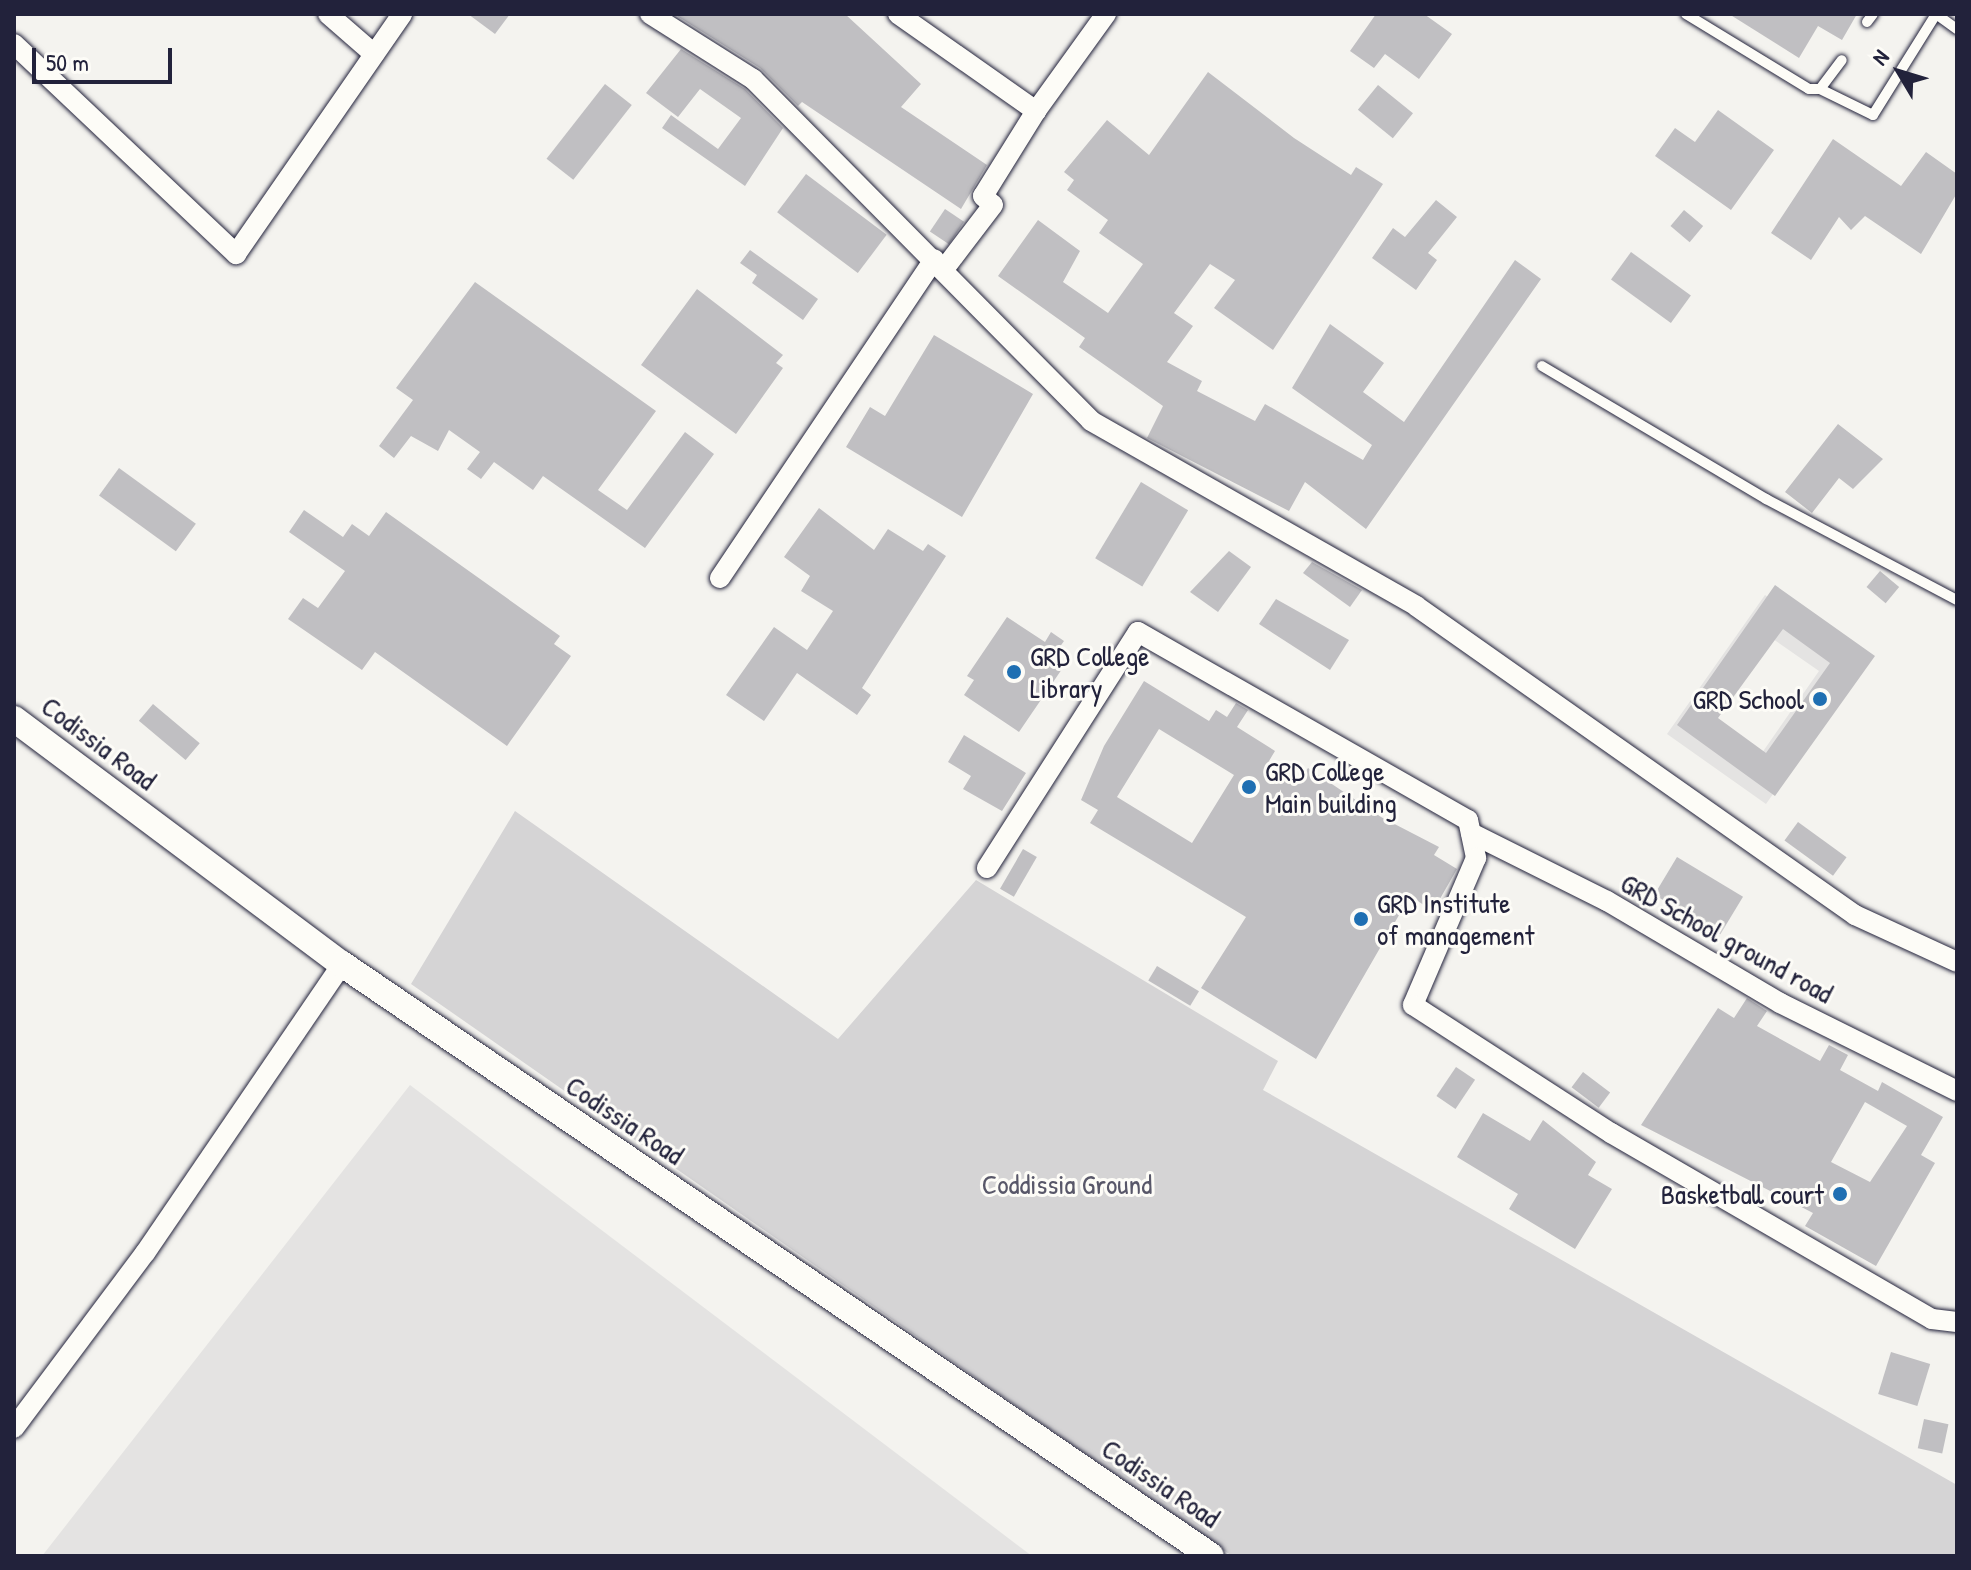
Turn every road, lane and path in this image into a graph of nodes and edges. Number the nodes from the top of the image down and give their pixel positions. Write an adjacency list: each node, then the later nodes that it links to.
1 (328, 14): 9 (street)
2 (402, 14): 9 (street)
3 (650, 14): 13 (street)
4 (898, 14): 12 (street)
5 (1106, 14): 12 (street)
6 (1686, 14): 11 (lane)
7 (1957, 29): 11 (lane)
8 (14, 44): 9 (street)
9 (374, 54)
10 (1842, 60): 11 (lane)
11 (1820, 89)
12 (1036, 111): 13 (street)
13 (939, 264): 15 (street); 20 (street)
14 (1542, 366): 16 (lane)
15 (720, 578)
16 (1957, 600)
17 (14, 719): 21 (street, Codissia Road)
18 (1471, 833): 19 (street, GRD School ground road); 22 (street, GRD School ground road); 23 (street)
19 (987, 868)
20 (1957, 962)
21 (342, 964): 24 (street); 25 (street, Codissia Road)
22 (1957, 1091)
23 (1957, 1322)
24 (14, 1428)
25 (1211, 1556)

